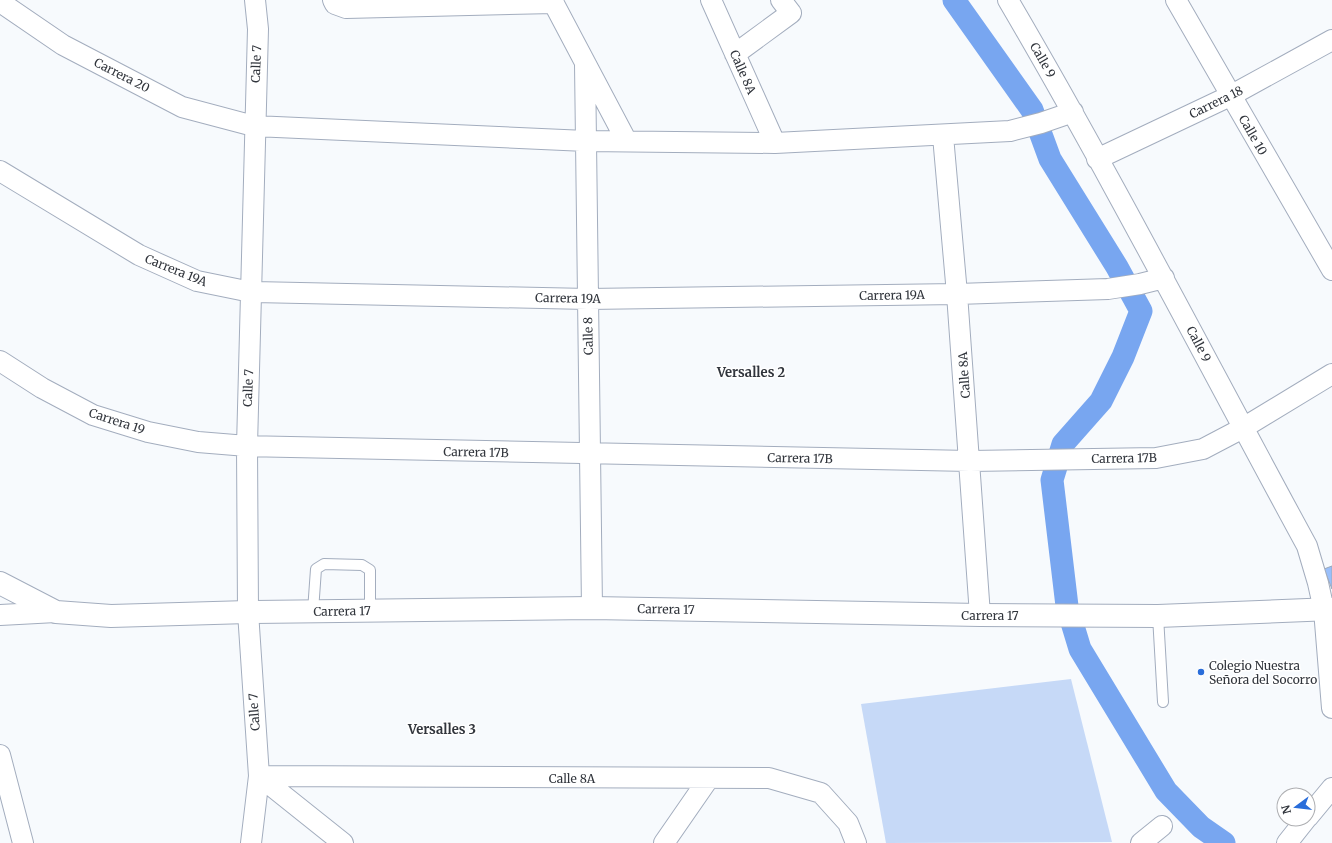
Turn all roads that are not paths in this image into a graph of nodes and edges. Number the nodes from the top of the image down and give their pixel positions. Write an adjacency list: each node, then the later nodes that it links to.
1 (255, 0): 14 (street, Calle 7)
2 (711, 0): 10 (street, Calle 8A)
3 (1008, 0): 13 (street, Calle 9)
4 (1176, 0): 12 (street, Calle 10)
5 (0, 2): 14 (street, Carrera 20)
6 (334, 2): 7 (street)
7 (553, 2): 11 (street, Calle 8)
8 (786, 6): 10 (street)
9 (1332, 40): 12 (street, Carrera 18)
10 (735, 54): 18 (street, Calle 8A)
11 (585, 64): 16 (street, Calle 8); 17 (street, Calle 8)
12 (1230, 96): 19 (street, Carrera 18); 21 (street, Calle 10)
13 (1073, 112): 15 (street); 19 (street, Calle 9)
14 (254, 126): 17 (street); 23 (street, Calle 7)
15 (943, 136): 18 (street); 24 (street, Calle 8A)
16 (626, 140): 17 (street); 18 (street)
17 (586, 141): 25 (street, Calle 8)
18 (775, 143)
19 (1097, 159): 22 (street, Calle 9)
20 (0, 171): 23 (street, Carrera 19A)
21 (1332, 270)
22 (1164, 278): 24 (street, Carrera 19A); 28 (street, Calle 9)
23 (251, 292): 25 (street, Carrera 19A); 29 (street, Calle 7)
24 (957, 294): 25 (street, Carrera 19A); 31 (street, Calle 8A)
25 (588, 299): 30 (street, Calle 8)
26 (0, 361): 29 (street, Carrera 19)
27 (1332, 374): 28 (street, Carrera 17B)
28 (1243, 428): 31 (street, Carrera 17B); 34 (street, Calle 9)
29 (247, 446): 30 (street, Carrera 17B); 38 (street, Calle 7)
30 (590, 454): 31 (street, Carrera 17B); 33 (street, Calle 8)
31 (970, 461): 40 (street, Calle 8A)
32 (0, 583): 37 (street)
33 (592, 608): 36 (street, Carrera 17); 40 (street, Carrera 17)
34 (1328, 609): 41 (street, Carrera 17); 43 (street, Calle 9)
35 (313, 611): 36 (street, Carrera 17); 36 (lane); 38 (street, Carrera 17)
36 (370, 611)
37 (56, 612): 38 (street, Carrera 17); 39 (street, Carrera 17)
38 (248, 612): 45 (street, Calle 7)
39 (0, 615)
40 (980, 615): 41 (street, Carrera 17)
41 (1158, 616): 42 (lane)
42 (1163, 702)
43 (1332, 708)
44 (0, 755): 51 (street)
45 (258, 776): 46 (street, Calle 8A); 52 (street, Calle 7); 53 (street)
46 (709, 778): 54 (street); 55 (street, Calle 8A)
47 (1332, 788): 48 (street)
48 (1316, 807)
49 (1162, 826): 56 (street)
50 (1299, 827): 57 (street)
51 (23, 843)
52 (251, 843)
53 (343, 843)
54 (664, 843)
55 (856, 843)
56 (1141, 843)
57 (1286, 843)

